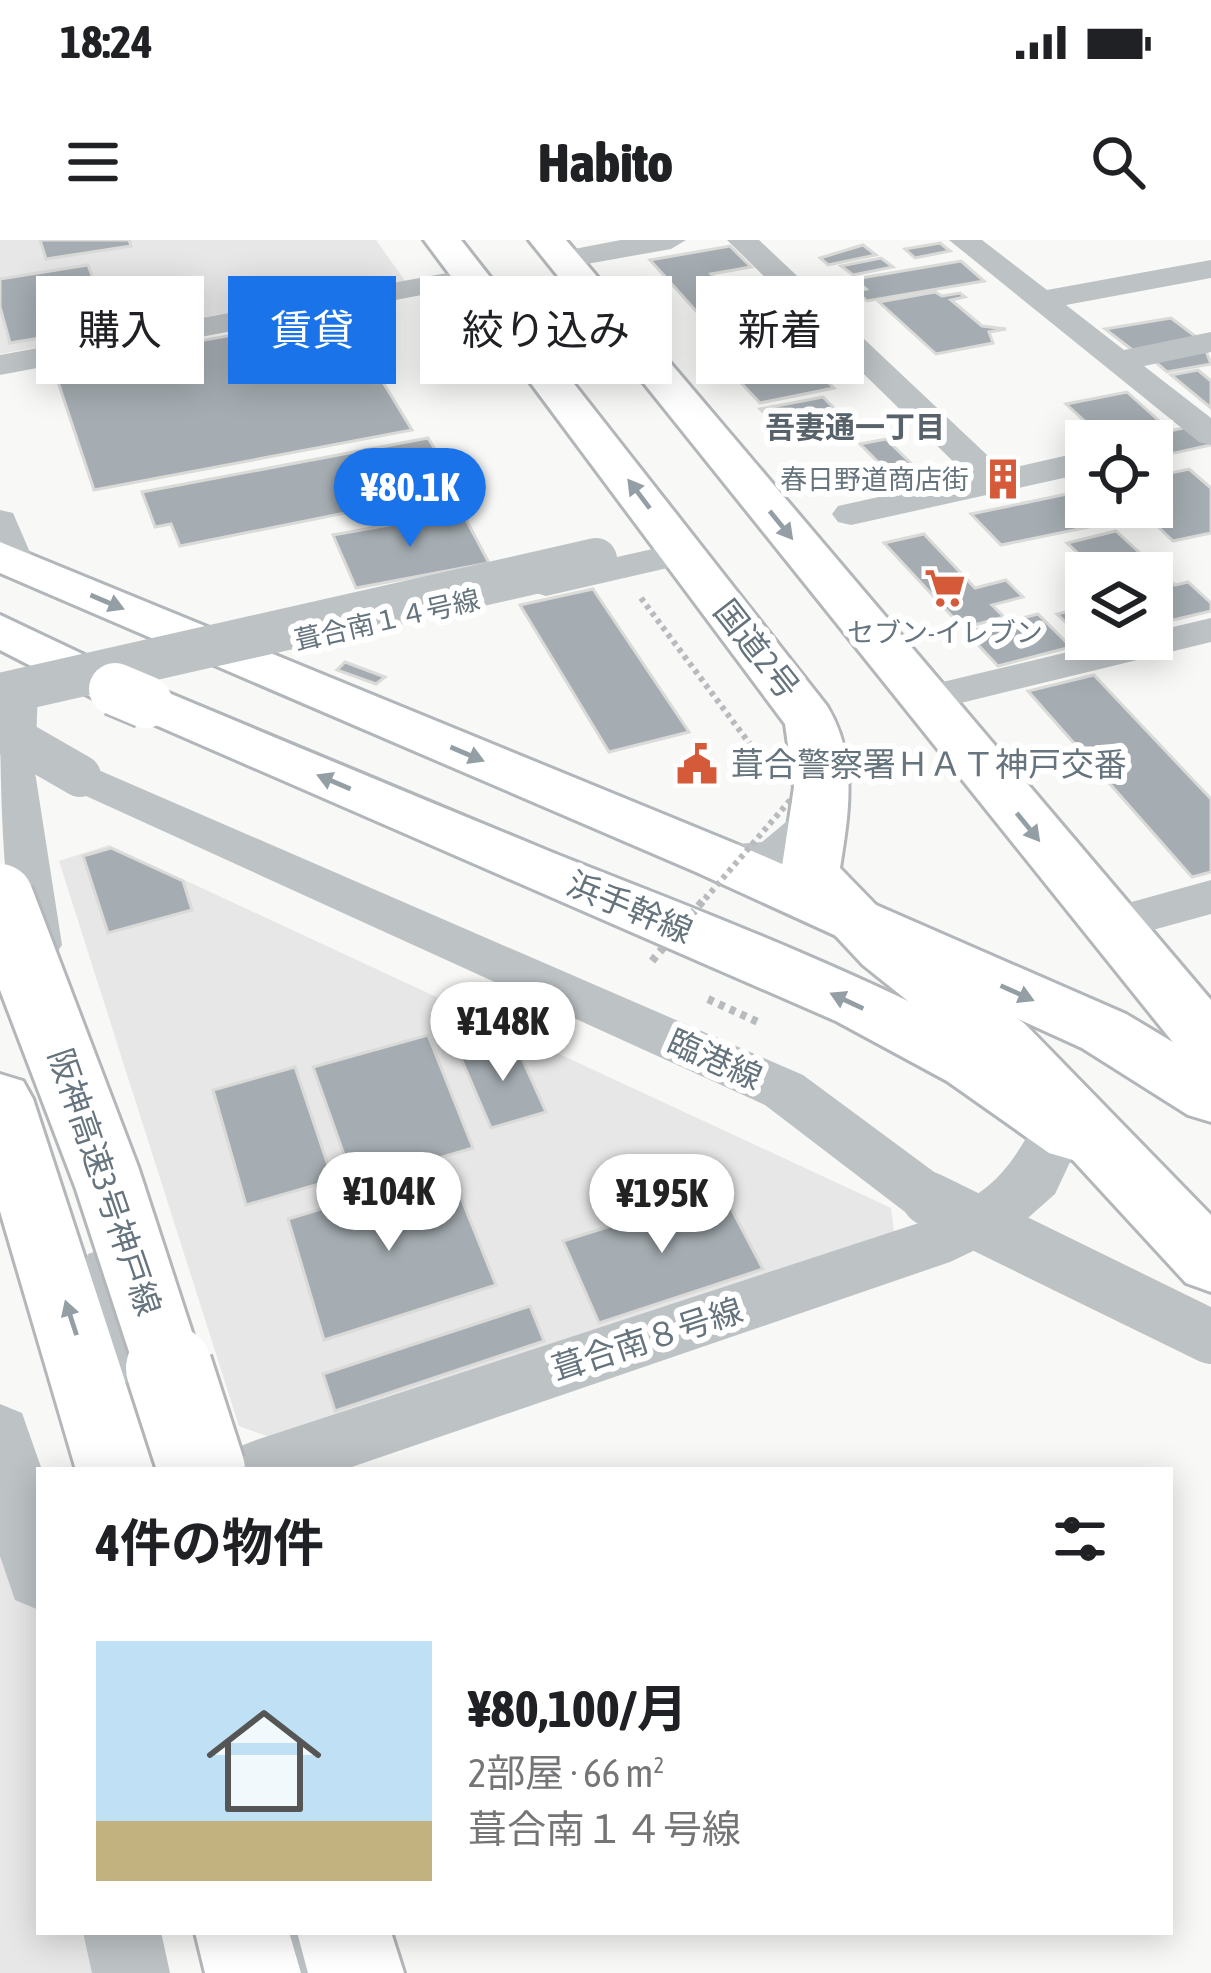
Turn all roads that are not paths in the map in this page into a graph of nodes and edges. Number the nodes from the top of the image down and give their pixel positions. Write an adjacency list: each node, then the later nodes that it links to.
1 (671, 240): 4 (street)
2 (742, 240): 14 (street)
3 (964, 240): 7 (street)
4 (555, 250): 24 (main road, one-way to 24)
5 (458, 258): 10 (street); 17 (main road, 国道2号, one-way to 5)
6 (1211, 269): 7 (street)
7 (1040, 301): 9 (street)
8 (1211, 342): 9 (street)
9 (1117, 362): 11 (street)
10 (0, 364)
11 (1210, 434): 12 (street)
12 (1173, 443)
13 (1065, 467): 14 (street)
14 (995, 482): 15 (street)
15 (851, 514)
16 (6, 547): 21 (main road, one-way to 21)
17 (684, 553): 18 (street, 葺合南１４号線); 26 (main road, 国道2号)
18 (608, 564): 21 (street, 葺合南１４号線); 23 (street, bridge)
19 (0, 629): 22 (main road, 浜手幹線)
20 (1211, 629): 24 (street)
21 (231, 655): 27 (main road, one-way to 27)
22 (58, 660): 35 (main road, 浜手幹線, one-way to 22); 40 (street)
23 (0, 694)
24 (924, 699): 31 (main road, one-way to 31)
25 (0, 730): 37 (street, 臨港線, bridge)
26 (806, 808): 27 (street); 30 (main road, 国道2号)
27 (716, 858): 30 (main road)
28 (0, 897): 41 (main road, 阪神高速3号神戸線, bridge)
29 (1211, 897): 31 (street)
30 (849, 918): 33 (main road, one-way to 33); 36 (main road, 国道2号)
31 (1109, 926): 32 (main road)
32 (1211, 1043)
33 (1211, 1097)
34 (0, 1099): 39 (main road, one-way to 34)
35 (1061, 1124): 36 (main road, 浜手幹線); 42 (street, 葺合南８号線)
36 (1211, 1263)
37 (1211, 1336)
38 (0, 1433): 43 (street)
39 (115, 1467)
40 (155, 1467)
41 (201, 1467)
42 (265, 1467)
43 (36, 1566)
44 (123, 1935): 48 (street)
45 (243, 1935): 49 (main road)
46 (292, 1935): 50 (street)
47 (349, 1935): 51 (main road)
48 (130, 1973)
49 (253, 1973)
50 (303, 1973)
51 (360, 1973)

